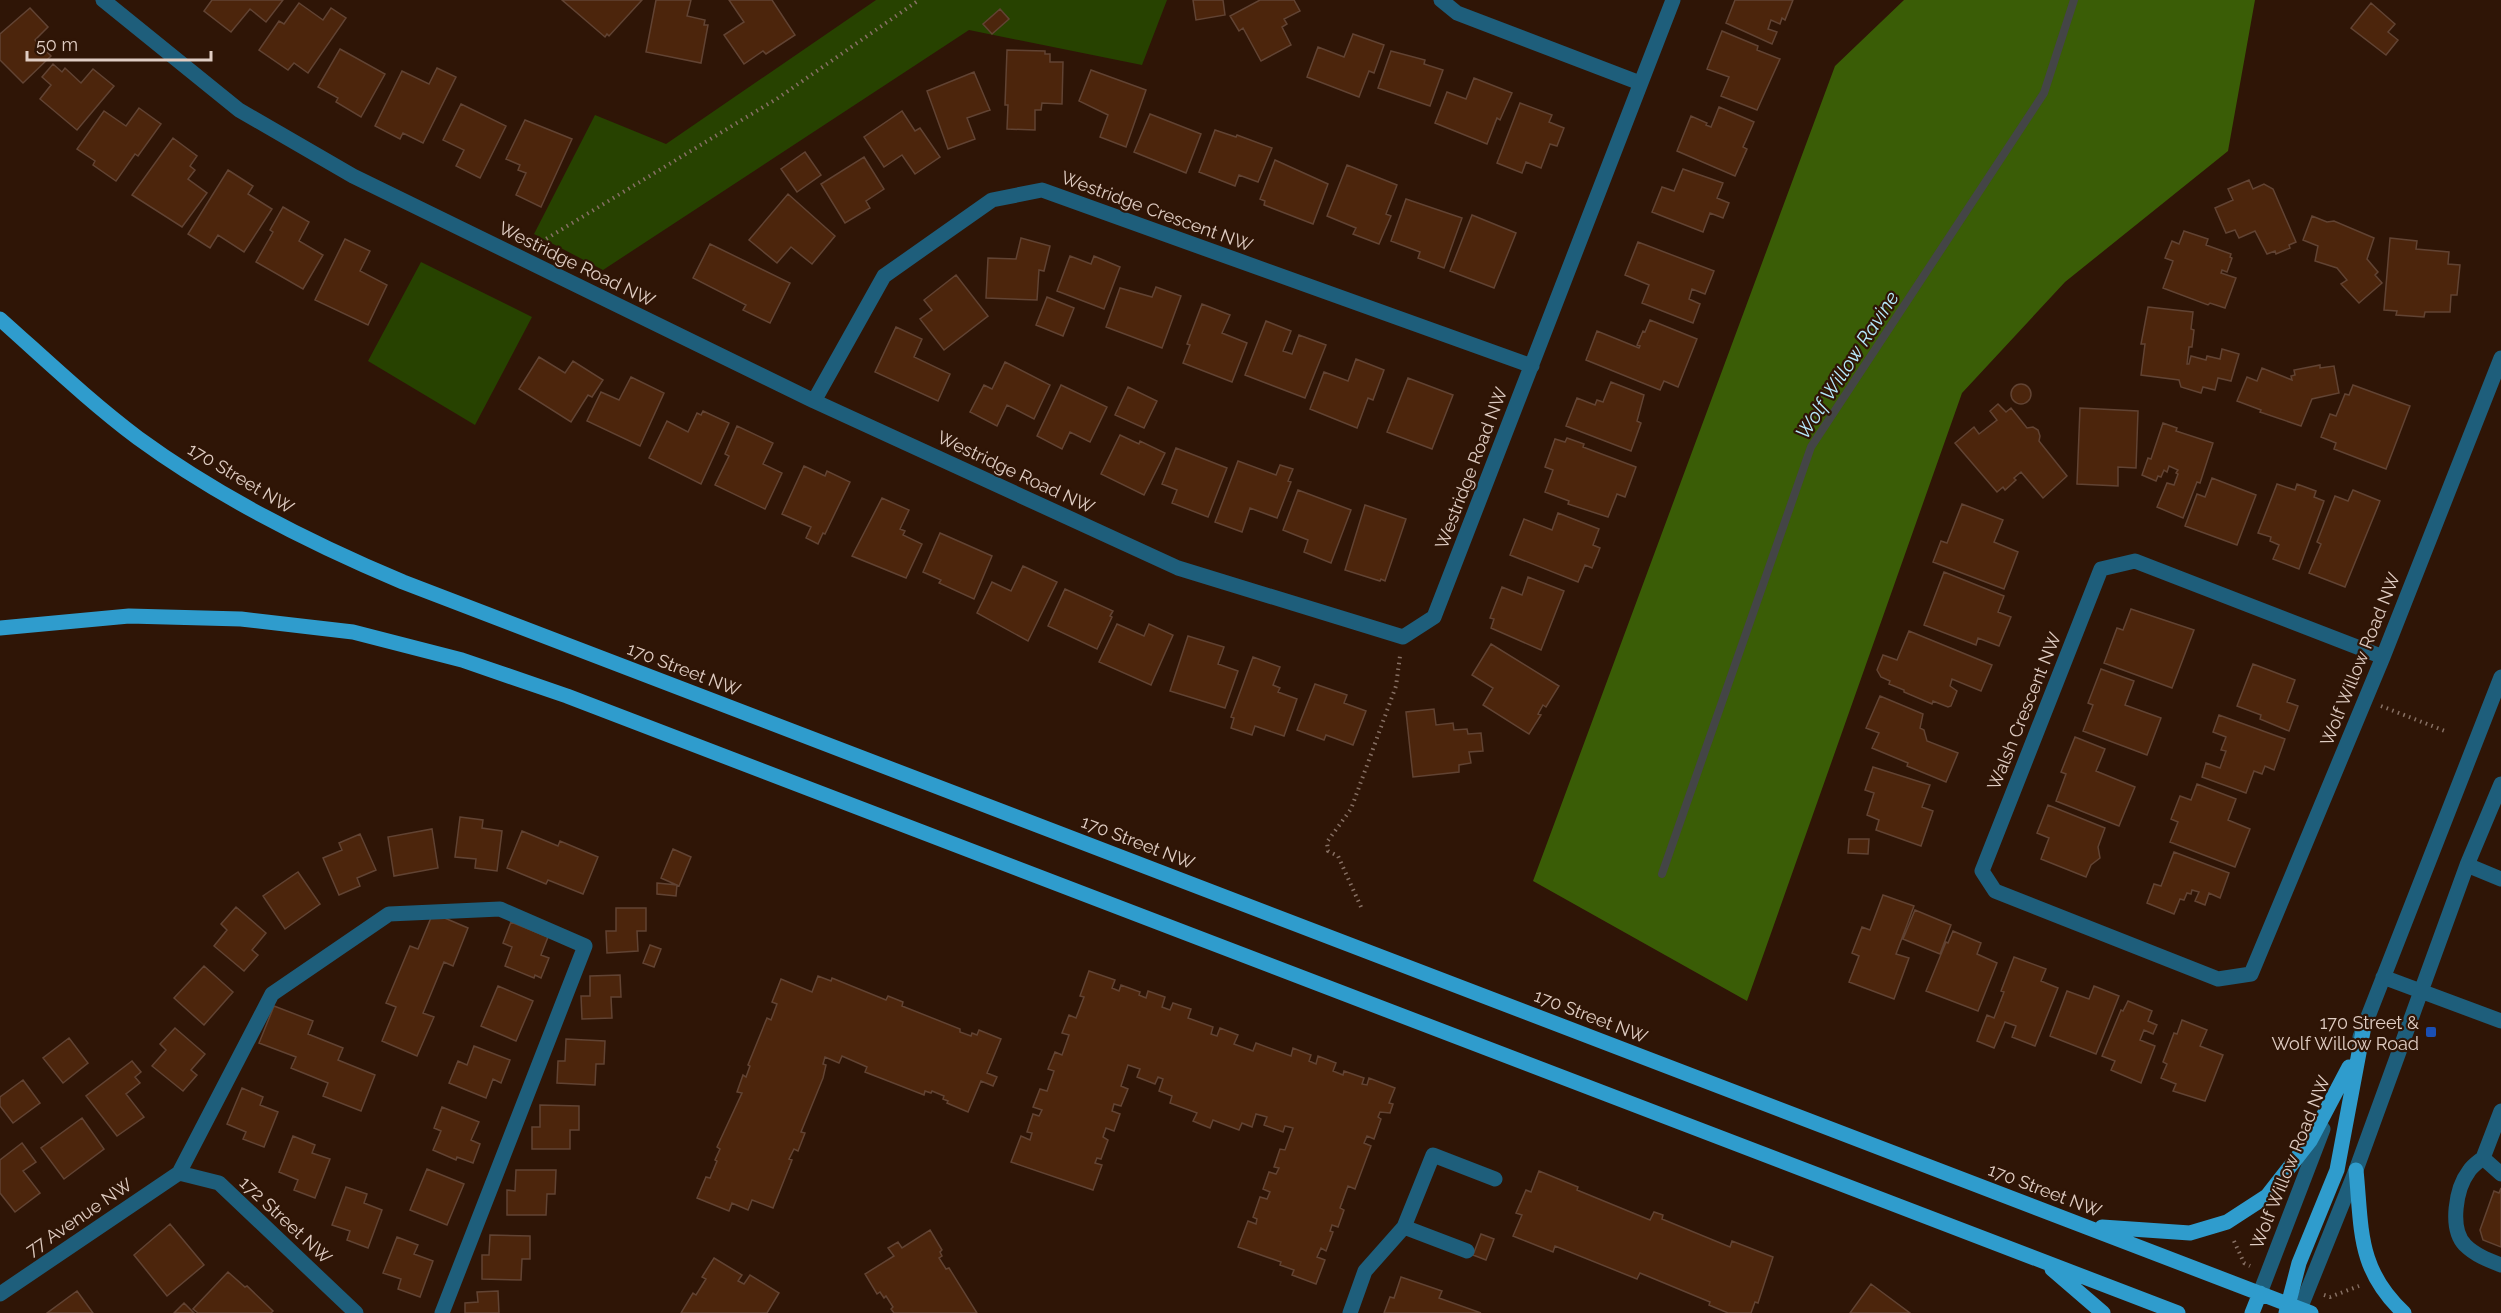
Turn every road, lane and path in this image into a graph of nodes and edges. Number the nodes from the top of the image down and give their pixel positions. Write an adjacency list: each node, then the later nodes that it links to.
1 (103, 0): 6 (street, Westridge Road NW)
2 (919, 0): 6 (path)
3 (1441, 0): 5 (street)
4 (1672, 0): 5 (street, Westridge Road NW)
5 (1640, 83): 9 (street, Westridge Road NW)
6 (518, 256): 10 (street, Westridge Road NW)
7 (0, 318): 34 (main road, 170 Street NW)
8 (2501, 357): 13 (street, Wolf Willow Road NW)
9 (1532, 366): 10 (street, Westridge Crescent NW); 12 (street, Westridge Road NW)
10 (814, 401): 12 (street, Westridge Road NW)
11 (0, 628): 37 (main road)
12 (1403, 637): 20 (path)
13 (2383, 657): 15 (street, Wolf Willow Road NW); 21 (street, Walsh Crescent NW)
14 (2501, 677): 22 (street, Wolf Willow Road NW)
15 (2365, 700): 16 (path); 21 (street, Wolf Willow Road NW)
16 (2445, 731)
17 (2501, 784): 18 (street)
18 (2467, 866): 19 (street); 23 (street)
19 (2501, 879)
20 (1361, 907)
21 (2251, 974)
22 (2383, 976): 23 (street); 25 (street, Wolf Willow Road NW)
23 (2421, 992): 24 (street); 29 (street)
24 (2501, 1021)
25 (2364, 1026): 26 (street, Wolf Willow Road NW); 44 (main road)
26 (2349, 1067): 34 (main road); 41 (street, Wolf Willow Road NW)
27 (2501, 1111): 28 (street)
28 (2483, 1158): 31 (street); 38 (street)
29 (2356, 1170): 44 (street); 51 (main road)
30 (179, 1173): 42 (street, 77 Avenue NW); 45 (street, 172 Street NW); 46 (street)
31 (2501, 1174)
32 (1495, 1179): 33 (street)
33 (1404, 1227): 36 (street); 47 (street)
34 (2086, 1227): 41 (main road, 170 Street NW)
35 (2231, 1234): 39 (path)
36 (1467, 1251)
37 (2045, 1263): 48 (main road); 49 (main road)
38 (2501, 1265)
39 (2250, 1266)
40 (2364, 1285): 43 (path)
41 (2260, 1293): 44 (main road, 170 Street NW); 50 (main road)
42 (0, 1294)
43 (2324, 1295)
44 (2297, 1310)
45 (356, 1313)
46 (442, 1313)
47 (1350, 1313)
48 (2103, 1313)
49 (2178, 1313)
50 (2252, 1313)
51 (2404, 1313)

